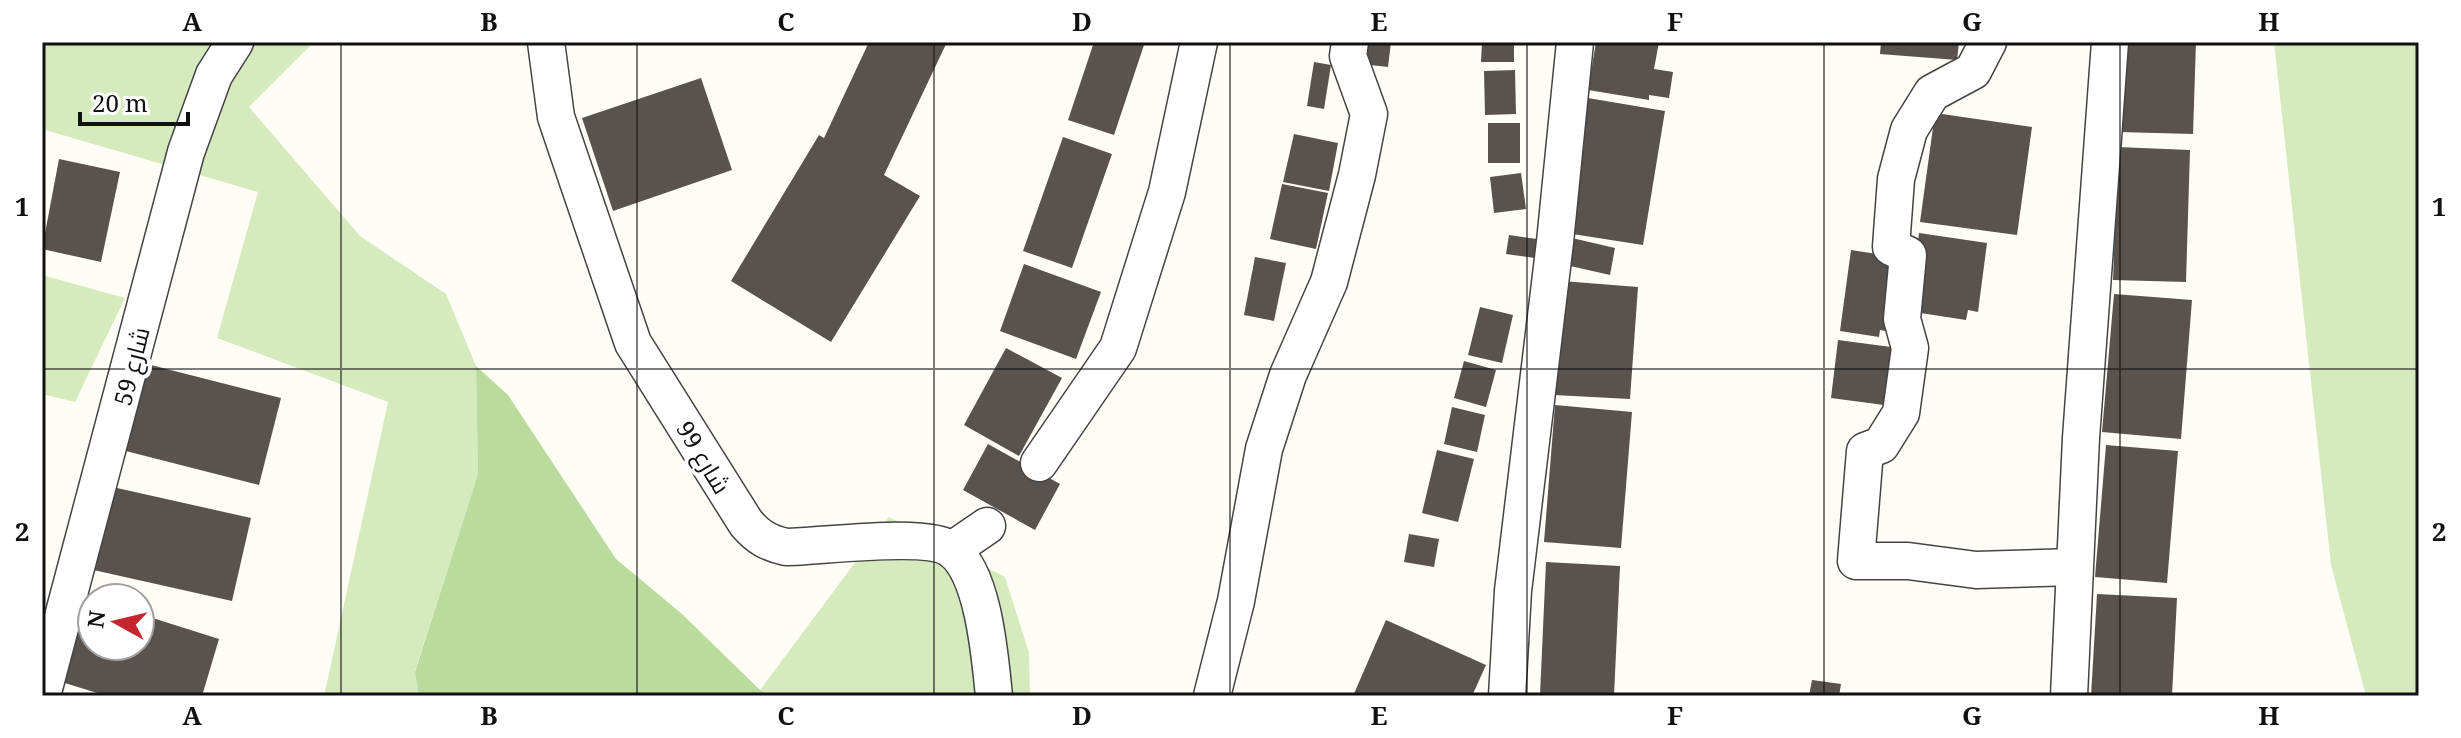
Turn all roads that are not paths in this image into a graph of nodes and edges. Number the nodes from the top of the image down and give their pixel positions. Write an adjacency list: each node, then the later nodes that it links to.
1 (235, 42): 12 (street, شارع 59)
2 (546, 42): 10 (street, شارع 99)
3 (1199, 42): 8 (street)
4 (1350, 42): 14 (street)
5 (1575, 42): 15 (street)
6 (1988, 42): 11 (street)
7 (2110, 42): 11 (street)
8 (1039, 463)
9 (987, 526): 10 (street)
10 (952, 550): 13 (street)
11 (2074, 567): 16 (street)
12 (42, 696)
13 (994, 696)
14 (1212, 696)
15 (1507, 696)
16 (2069, 696)

